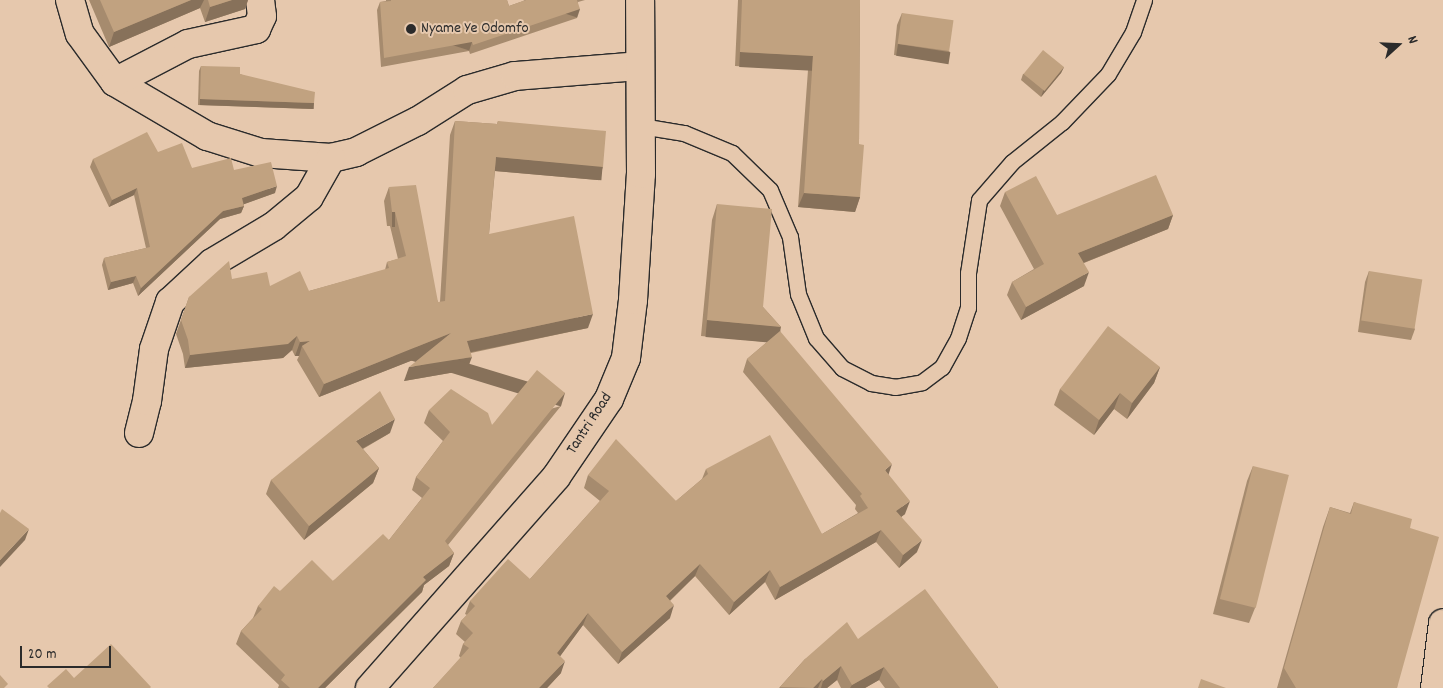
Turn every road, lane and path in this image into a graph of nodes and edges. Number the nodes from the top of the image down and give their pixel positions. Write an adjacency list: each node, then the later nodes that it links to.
1 (70, 0): 6 (street)
2 (260, 0): 6 (street)
3 (640, 0): 5 (street, Tantri Road)
4 (1144, 0): 7 (lane)
5 (640, 66): 7 (street, Tantri Road); 8 (street)
6 (115, 82): 8 (street)
7 (641, 126): 11 (street, Tantri Road)
8 (331, 158): 9 (street)
9 (139, 433)
10 (1443, 623): 12 (street)
11 (370, 688)
12 (1435, 688)

